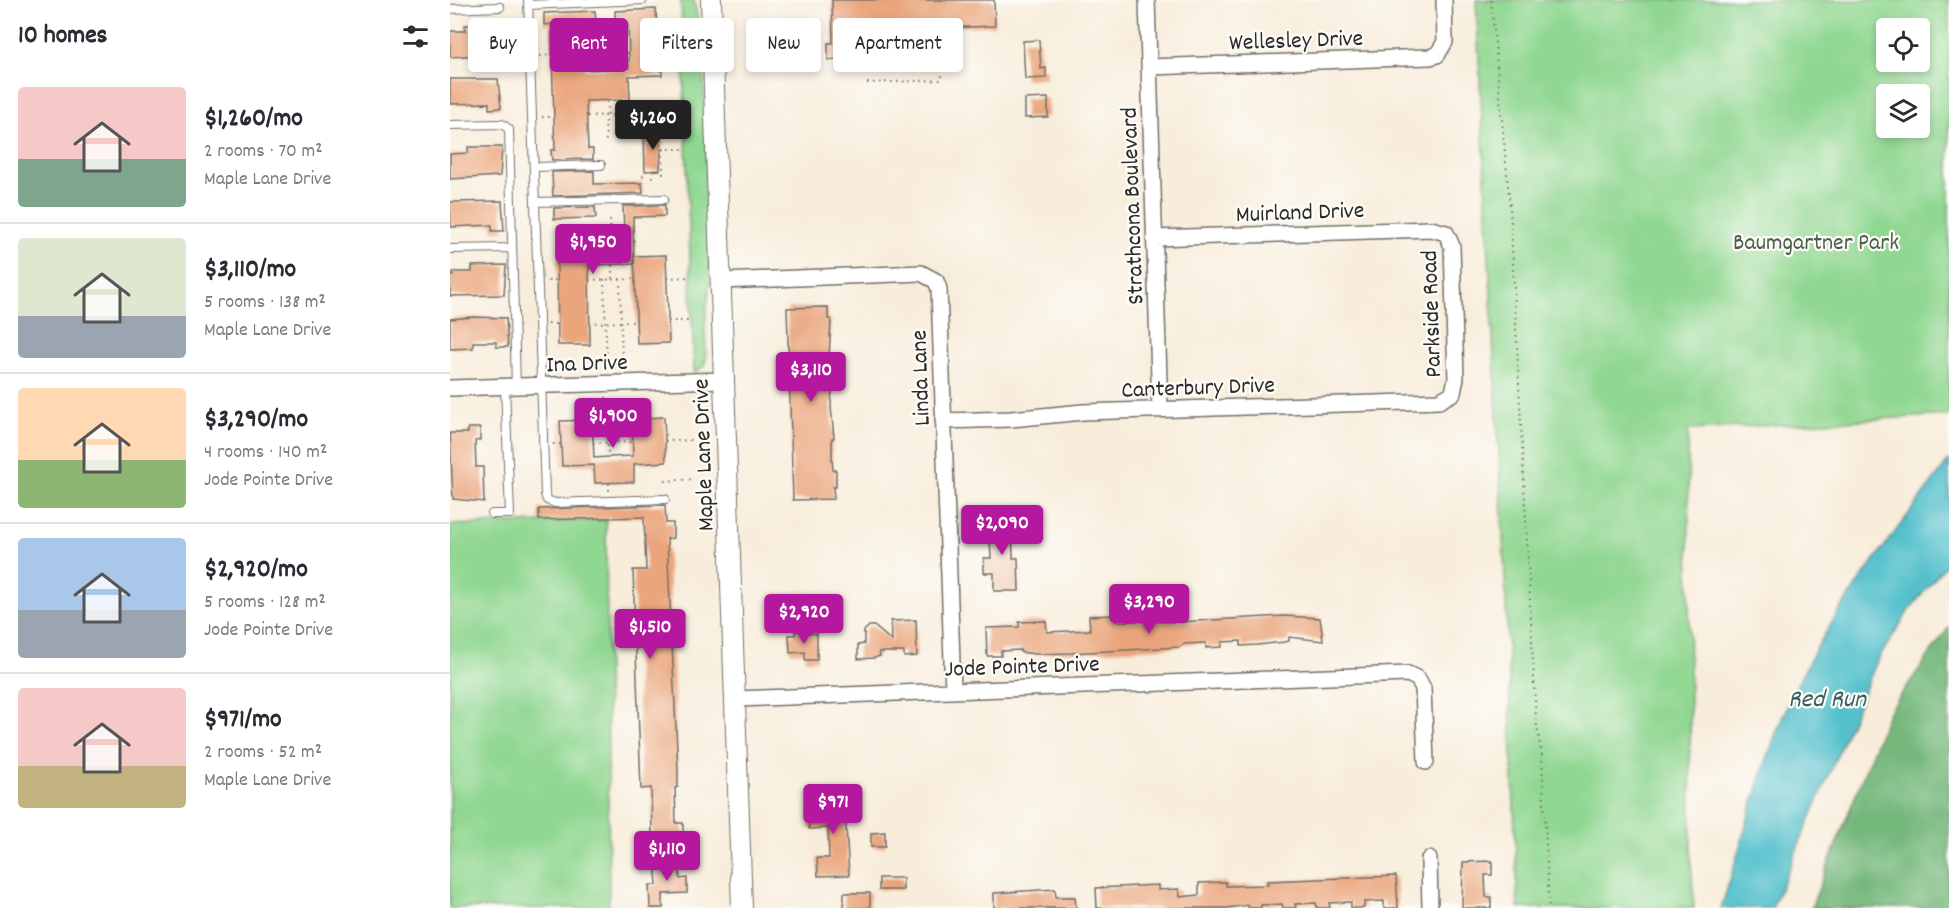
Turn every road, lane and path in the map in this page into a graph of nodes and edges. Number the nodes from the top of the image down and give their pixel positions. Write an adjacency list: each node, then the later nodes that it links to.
1 (643, 0): 6 (lane)
2 (711, 0): 47 (street, Maple Lane Drive)
3 (1147, 0): 10 (street, Strathcona Boulevard)
4 (1444, 0): 10 (street, Wellesley Drive)
5 (1491, 0): 86 (path)
6 (605, 1): 7 (lane)
7 (528, 2): 23 (lane)
8 (500, 7): 9 (lane)
9 (450, 9)
10 (1149, 67): 34 (street, Strathcona Boulevard)
11 (942, 72): 12 (path)
12 (867, 83)
13 (608, 100): 15 (path)
14 (683, 113): 15 (path)
15 (607, 115): 16 (path); 20 (path)
16 (587, 116)
17 (540, 117): 18 (path)
18 (554, 117)
19 (450, 125): 35 (lane)
20 (606, 145)
21 (684, 149): 27 (path)
22 (601, 165): 23 (lane)
23 (534, 167): 30 (lane)
24 (652, 171): 26 (path)
25 (643, 175): 28 (path)
26 (652, 179)
27 (663, 179)
28 (643, 180)
29 (664, 199): 30 (lane)
30 (535, 202): 59 (lane)
31 (610, 220): 32 (path)
32 (611, 233)
33 (1446, 233): 34 (street, Muirland Drive); 63 (street, Parkside Road)
34 (1155, 238): 64 (street, Strathcona Boulevard)
35 (512, 248): 36 (lane); 60 (lane)
36 (450, 249)
37 (612, 265): 41 (path)
38 (689, 277): 39 (path)
39 (667, 278)
40 (604, 279): 41 (path); 45 (path); 53 (path)
41 (612, 279): 42 (path)
42 (620, 279): 43 (path); 50 (path)
43 (634, 279)
44 (557, 280): 46 (path)
45 (589, 280)
46 (545, 281)
47 (721, 281): 58 (street, Maple Lane Drive); 65 (street, Linda Lane)
48 (668, 321): 49 (path)
49 (690, 321)
50 (621, 322): 51 (path); 53 (path); 56 (path)
51 (636, 322)
52 (589, 323): 53 (path)
53 (606, 323): 57 (path)
54 (557, 324): 55 (path)
55 (546, 325)
56 (622, 368)
57 (607, 369)
58 (725, 380): 59 (street, Ina Drive); 81 (street, Maple Lane Drive)
59 (542, 386): 60 (street, Ina Drive); 78 (lane)
60 (511, 387): 61 (street, Ina Drive); 79 (lane)
61 (450, 388)
62 (606, 391): 68 (path)
63 (1453, 393): 64 (street, Canterbury Drive)
64 (1160, 410): 65 (street, Canterbury Drive)
65 (943, 421): 80 (street, Linda Lane)
66 (694, 440): 67 (path)
67 (665, 441)
68 (607, 442): 69 (path); 70 (path); 73 (path)
69 (633, 442)
70 (593, 443)
71 (550, 444): 72 (path)
72 (561, 444)
73 (608, 457)
74 (696, 479): 75 (path)
75 (664, 480)
76 (609, 483): 77 (path)
77 (609, 494)
78 (664, 500)
79 (492, 514)
80 (953, 690): 81 (street, Jode Pointe Drive); 82 (street, Jode Pointe Drive)
81 (735, 699): 84 (street, Maple Lane Drive)
82 (1426, 762)
83 (1429, 859): 85 (street)
84 (742, 908)
85 (1430, 908)
86 (1549, 908)

